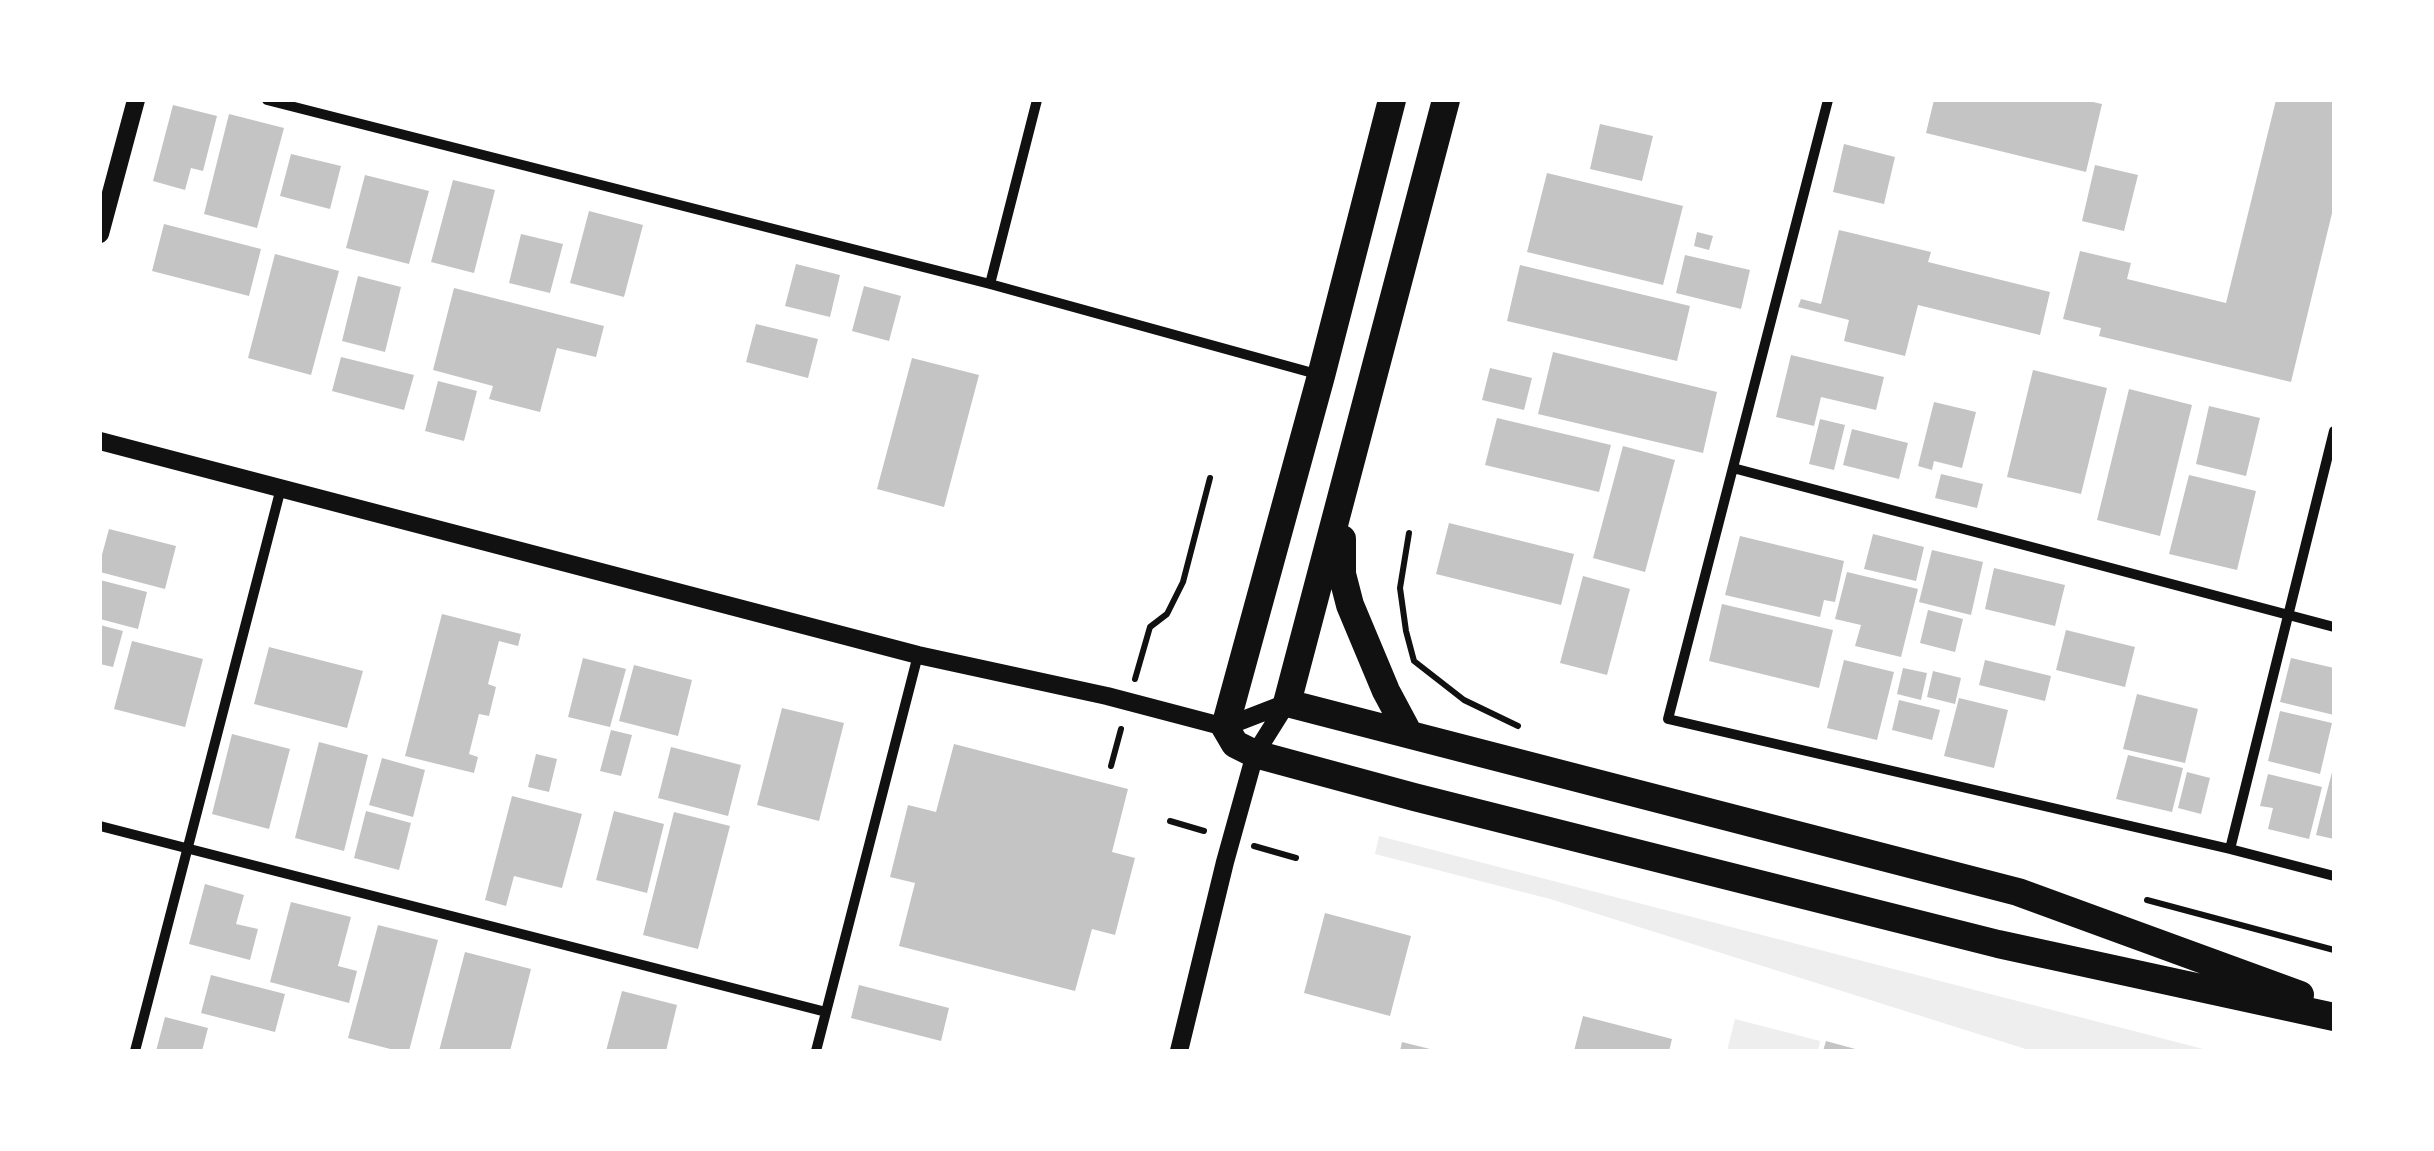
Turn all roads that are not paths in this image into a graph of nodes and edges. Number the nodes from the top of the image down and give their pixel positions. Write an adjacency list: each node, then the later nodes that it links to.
1 (136, 100): 7 (street)
2 (267, 100): 8 (street)
3 (1037, 100): 8 (street)
4 (1392, 100): 9 (highway)
5 (1446, 100): 14 (highway)
6 (1828, 100): 12 (street)
7 (100, 234)
8 (990, 284): 9 (street)
9 (1322, 376): 19 (highway)
10 (2334, 431): 15 (street)
11 (100, 440): 13 (street)
12 (1733, 468): 15 (street); 24 (street)
13 (281, 488): 17 (street); 23 (street)
14 (1341, 503): 18 (highway); 20 (highway)
15 (2287, 615): 16 (street); 24 (street)
16 (2334, 628)
17 (918, 654): 19 (street); 27 (street)
18 (1287, 703): 19 (street); 20 (highway); 21 (street)
19 (1225, 726): 21 (highway)
20 (1409, 734): 26 (highway)
21 (1255, 754): 28 (highway); 31 (street)
22 (100, 826): 23 (street)
23 (188, 848): 27 (street); 29 (street)
24 (2230, 849): 25 (street)
25 (2334, 876)
26 (2334, 1008)
27 (826, 1012): 30 (street)
28 (2334, 1018)
29 (135, 1051)
30 (816, 1051)
31 (1179, 1051)

